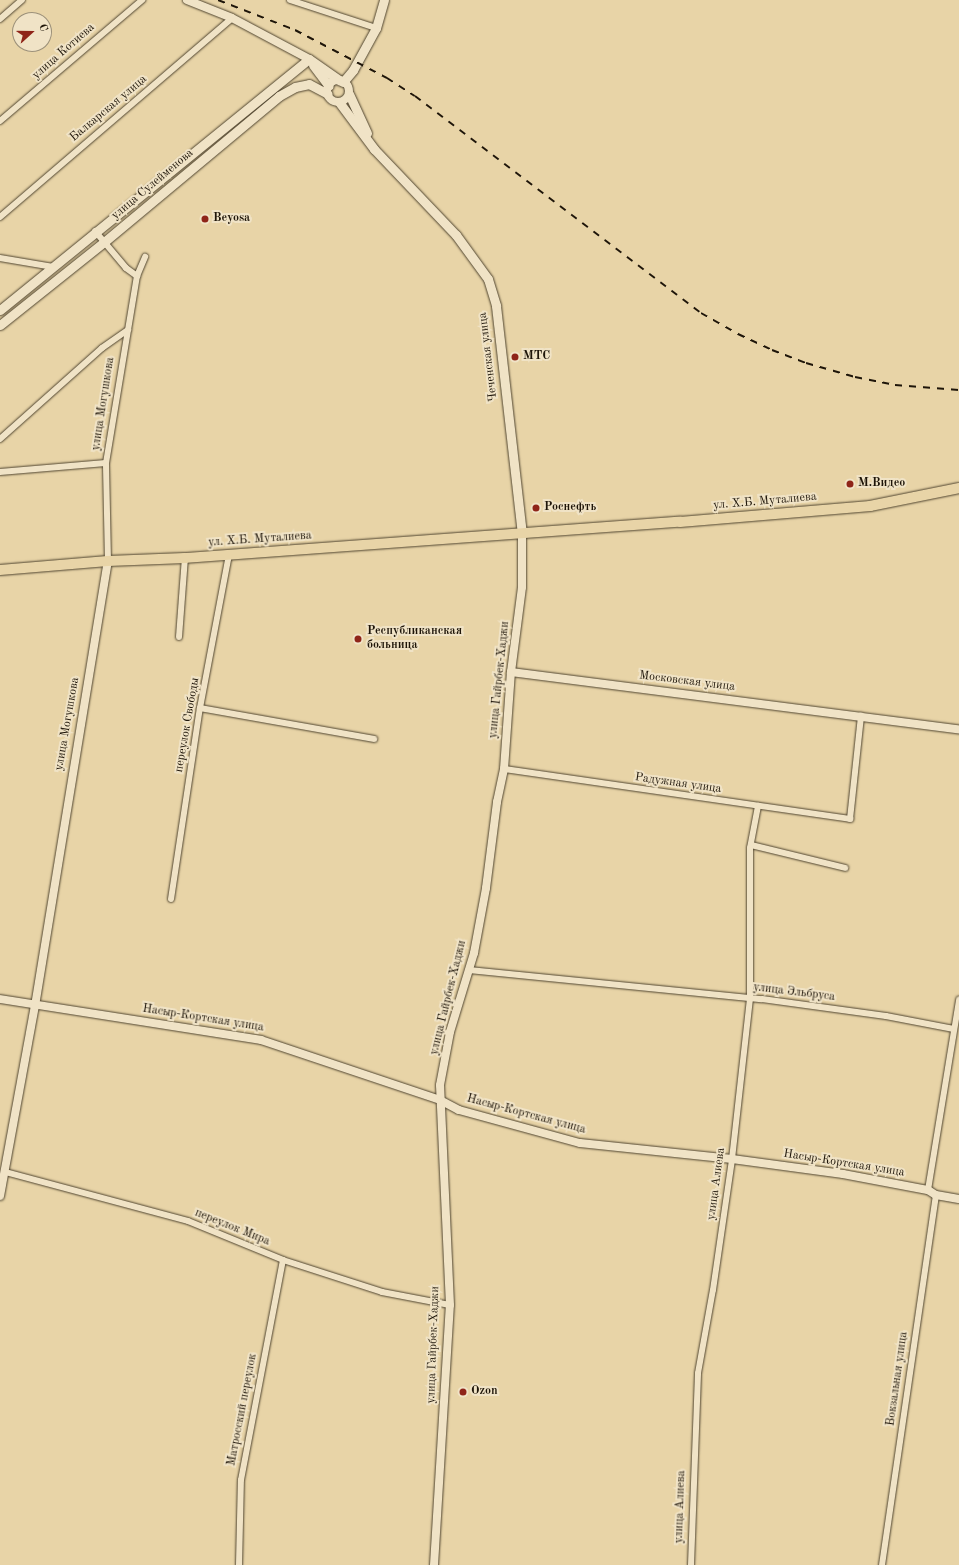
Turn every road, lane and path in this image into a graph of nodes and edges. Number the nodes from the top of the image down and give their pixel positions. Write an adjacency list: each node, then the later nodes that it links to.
1 (22, 0): 7 (street)
2 (142, 0): 15 (street, улица Котиева)
3 (187, 0): 6 (street)
4 (290, 0): 8 (street)
5 (384, 0): 8 (main road)
6 (232, 18): 9 (street); 17 (street, Балкарская улица)
7 (0, 19)
8 (376, 28): 10 (main road)
9 (308, 59): 11 (main road); 12 (main road); 18 (main road, улица Сулейменова)
10 (353, 70): 11 (main road); 13 (main road)
11 (342, 81): 12 (street); 13 (street)
12 (328, 90): 14 (street); 19 (main road, улица Сулейменова)
13 (349, 92): 14 (street); 16 (main road)
14 (339, 102): 16 (main road)
15 (0, 121)
16 (374, 149): 31 (main road, Чеченская улица)
17 (0, 217)
18 (96, 231): 19 (street); 22 (main road, улица Сулейменова)
19 (104, 242): 23 (street); 25 (main road, улица Сулейменова)
20 (145, 257): 23 (street, улица Могушкова)
21 (0, 258): 22 (street)
22 (53, 267): 24 (main road, улица Сулейменова)
23 (136, 276): 26 (street, улица Могушкова)
24 (0, 310)
25 (0, 325)
26 (128, 330): 27 (street); 28 (street, улица Могушкова)
27 (0, 439)
28 (106, 463): 29 (street); 34 (street, улица Могушкова)
29 (0, 472)
30 (959, 488): 31 (main road, ул. Х.Б. Муталиева)
31 (522, 534): 32 (main road, ул. Х.Б. Муталиева); 37 (street, улица Гайрбек-Хаджи)
32 (229, 555): 33 (main road, ул. Х.Б. Муталиева); 38 (street, переулок Свободы)
33 (185, 558): 34 (main road, ул. Х.Б. Муталиева); 36 (street)
34 (108, 561): 35 (main road, ул. Х.Б. Муталиева); 51 (street, улица Могушкова)
35 (0, 570)
36 (179, 637)
37 (511, 672): 39 (street, Московская улица); 42 (street, улица Гайрбек-Хаджи)
38 (200, 708): 41 (street); 46 (street, переулок Свободы)
39 (861, 716): 40 (street, Московская улица); 43 (street, Радужная улица)
40 (959, 729)
41 (374, 739)
42 (504, 769): 43 (street, Радужная улица); 47 (street, улица Гайрбек-Хаджи)
43 (758, 806): 44 (street, улица Алиева)
44 (751, 845): 45 (street); 49 (street, улица Алиева)
45 (845, 868)
46 (171, 899)
47 (469, 970): 49 (street, улица Эльбруса); 53 (street, улица Гайрбек-Хаджи)
48 (0, 999): 51 (street, Насыр-Кортская улица)
49 (750, 999): 52 (street, улица Эльбруса); 54 (street, улица Алиева)
50 (959, 1000): 52 (street)
51 (35, 1006): 53 (street, Насыр-Кортская улица); 55 (street, улица Могушкова)
52 (954, 1029): 56 (street)
53 (440, 1100): 54 (street, Насыр-Кортская улица); 61 (street, улица Гайрбек-Хаджи)
54 (732, 1159): 56 (street, Насыр-Кортская улица); 64 (street, улица Алиева)
55 (6, 1172): 58 (street, улица Могушкова); 60 (street, переулок Мира)
56 (928, 1190): 57 (street, Насыр-Кортская улица)
57 (936, 1195): 59 (street, Насыр-Кортская улица); 65 (street, Вокзальная улица)
58 (0, 1196)
59 (959, 1199)
60 (283, 1260): 61 (street, переулок Мира); 62 (street, Матросский переулок)
61 (450, 1305): 63 (street, улица Гайрбек-Хаджи)
62 (239, 1565)
63 (434, 1565)
64 (691, 1565)
65 (882, 1565)

